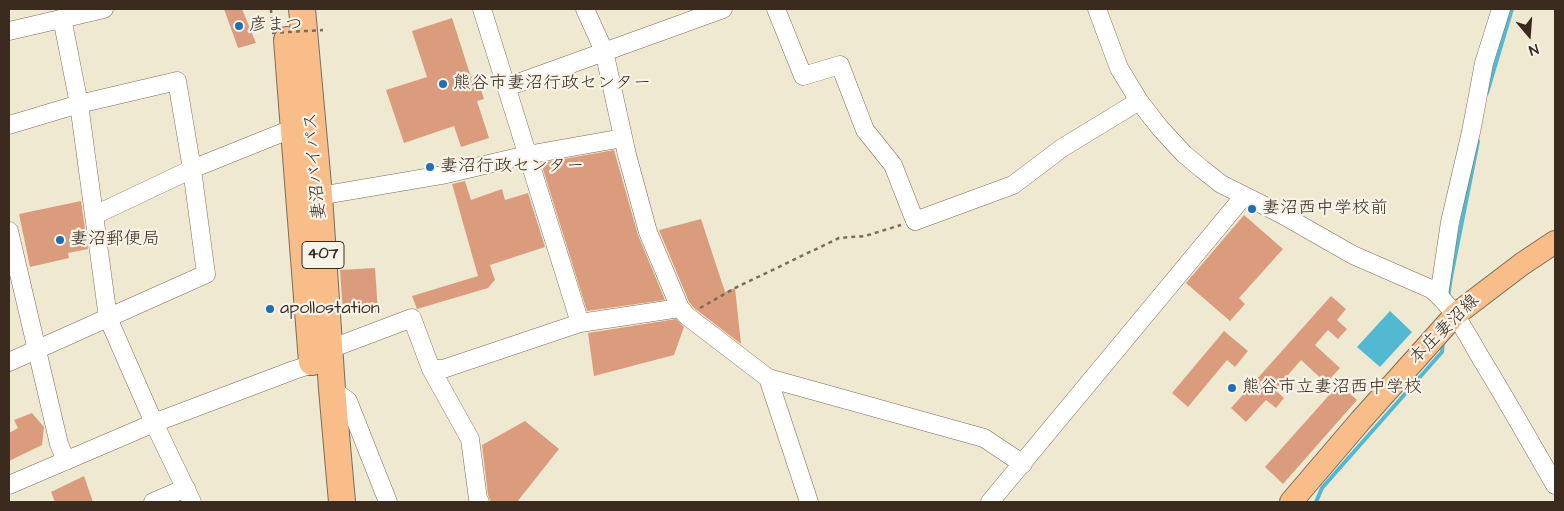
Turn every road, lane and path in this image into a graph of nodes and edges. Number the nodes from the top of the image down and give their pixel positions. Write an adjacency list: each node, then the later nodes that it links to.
1 (104, 9): 11 (street)
2 (271, 9): 12 (path, bridge)
3 (285, 9): 19 (highway, 妻沼バイパス / 407)
4 (302, 9): 23 (highway, 妻沼バイパス / 407)
5 (482, 9): 15 (street)
6 (585, 9): 14 (street)
7 (723, 9): 14 (street)
8 (776, 9): 26 (street)
9 (1097, 9): 16 (street)
10 (1501, 9): 29 (street)
11 (62, 18): 13 (street); 17 (street)
12 (323, 30)
13 (9, 31)
14 (604, 51): 15 (street); 20 (street)
15 (507, 87): 21 (street)
16 (1138, 101): 24 (street); 26 (street)
17 (79, 104): 18 (street); 22 (street); 25 (street)
18 (9, 125)
19 (294, 128): 22 (street); 35 (highway, 妻沼バイパス / 407)
20 (623, 138): 21 (street); 30 (street)
21 (527, 155): 23 (street); 33 (street)
22 (192, 169): 25 (street); 32 (street)
23 (319, 196): 35 (highway, 妻沼バイパス / 407)
24 (1244, 196): 29 (street); 42 (street)
25 (95, 215): 32 (street)
26 (915, 221): 30 (path)
27 (9, 236): 34 (street)
28 (1555, 242): 31 (main road, 本庄妻沼線)
29 (1439, 296): 31 (street)
30 (684, 312): 33 (street); 38 (street)
31 (1455, 315): 44 (street); 53 (main road, 本庄妻沼線)
32 (108, 318): 34 (street); 40 (street)
33 (580, 323): 37 (street)
34 (37, 350): 36 (street); 41 (street)
35 (321, 357): 37 (street); 39 (highway, 妻沼バイパス / 407); 40 (street); 47 (highway, 妻沼バイパス / 407)
36 (9, 362)
37 (431, 369): 50 (street)
38 (768, 378): 42 (street); 51 (street)
39 (332, 389): 48 (highway, 妻沼バイパス / 407); 49 (street)
40 (154, 423): 41 (street); 45 (street)
41 (66, 461): 43 (street)
42 (1022, 464): 52 (street)
43 (9, 485)
44 (1555, 485)
45 (189, 495): 46 (street)
46 (153, 502)
47 (324, 502)
48 (342, 502)
49 (388, 502)
50 (480, 502)
51 (809, 502)
52 (990, 502)
53 (1291, 502)

